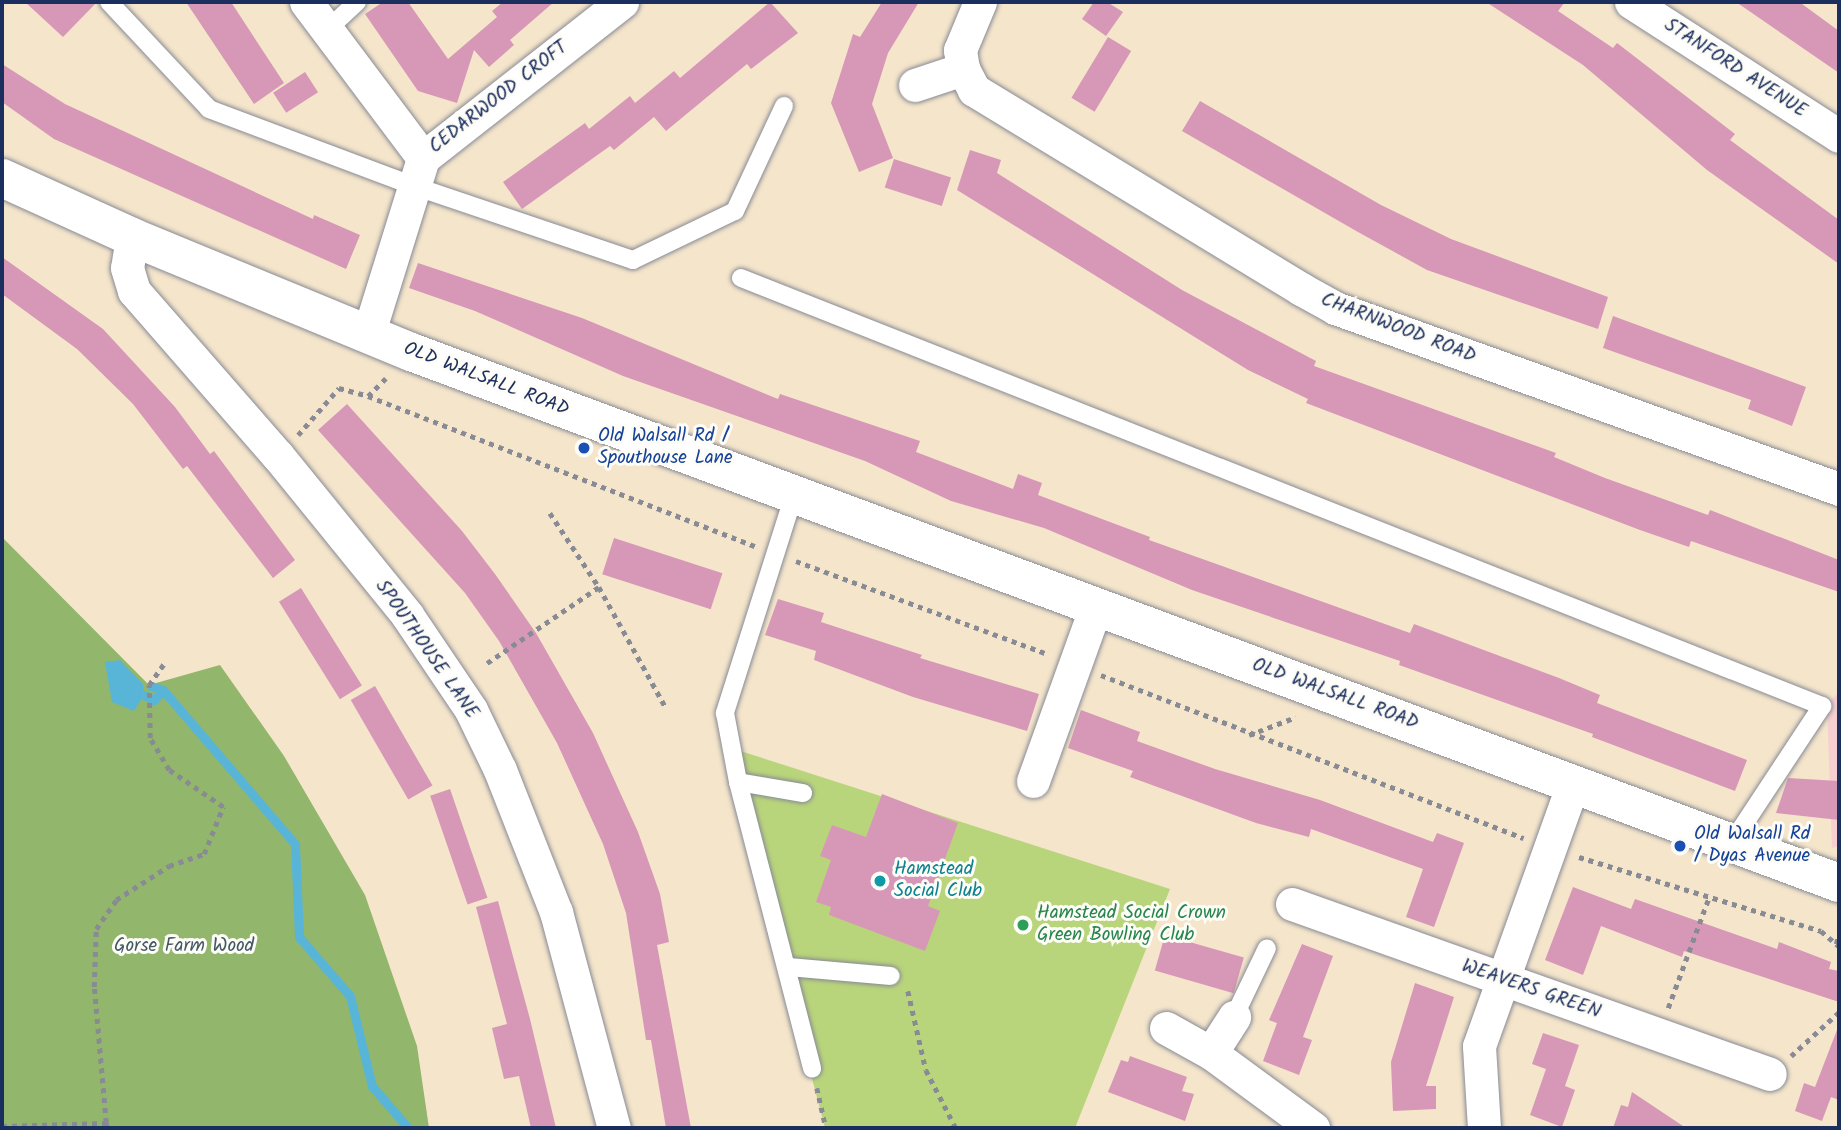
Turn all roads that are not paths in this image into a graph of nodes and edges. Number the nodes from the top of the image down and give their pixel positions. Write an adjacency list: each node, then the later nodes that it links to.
1 (109, 2): 12 (lane)
2 (306, 2): 7 (street)
3 (357, 2): 7 (lane)
4 (622, 2): 12 (street, CEDARWOOD CROFT)
5 (980, 2): 8 (street)
6 (1631, 2): 11 (street, STANFORD AVENUE)
7 (327, 30): 12 (street)
8 (963, 69): 9 (street); 17 (street, CHARNWOOD ROAD)
9 (915, 85)
10 (784, 106): 12 (lane)
11 (1839, 136)
12 (418, 172): 16 (street)
13 (2, 178): 14 (main road, OLD WALSALL ROAD)
14 (132, 237): 16 (main road, OLD WALSALL ROAD); 36 (street, SPOUTHOUSE LANE)
15 (741, 278): 24 (lane)
16 (368, 335): 18 (main road, OLD WALSALL ROAD)
17 (1837, 480)
18 (794, 495): 19 (main road, OLD WALSALL ROAD); 21 (lane)
19 (1095, 609): 20 (street); 22 (main road, OLD WALSALL ROAD)
20 (1033, 781)
21 (738, 782): 23 (lane); 28 (lane)
22 (1573, 783): 24 (main road, OLD WALSALL ROAD); 30 (street)
23 (803, 793)
24 (1733, 841): 25 (main road, OLD WALSALL ROAD)
25 (1839, 883)
26 (1292, 904): 30 (street, WEAVERS GREEN)
27 (1266, 948): 31 (lane)
28 (789, 967): 29 (lane); 34 (lane)
29 (891, 976)
30 (1503, 980): 35 (street, WEAVERS GREEN); 38 (street)
31 (1234, 1017): 33 (street)
32 (1166, 1028): 33 (street)
33 (1211, 1053): 37 (street)
34 (812, 1069)
35 (1770, 1073)
36 (614, 1128)
37 (1313, 1128)
38 (1484, 1128)

